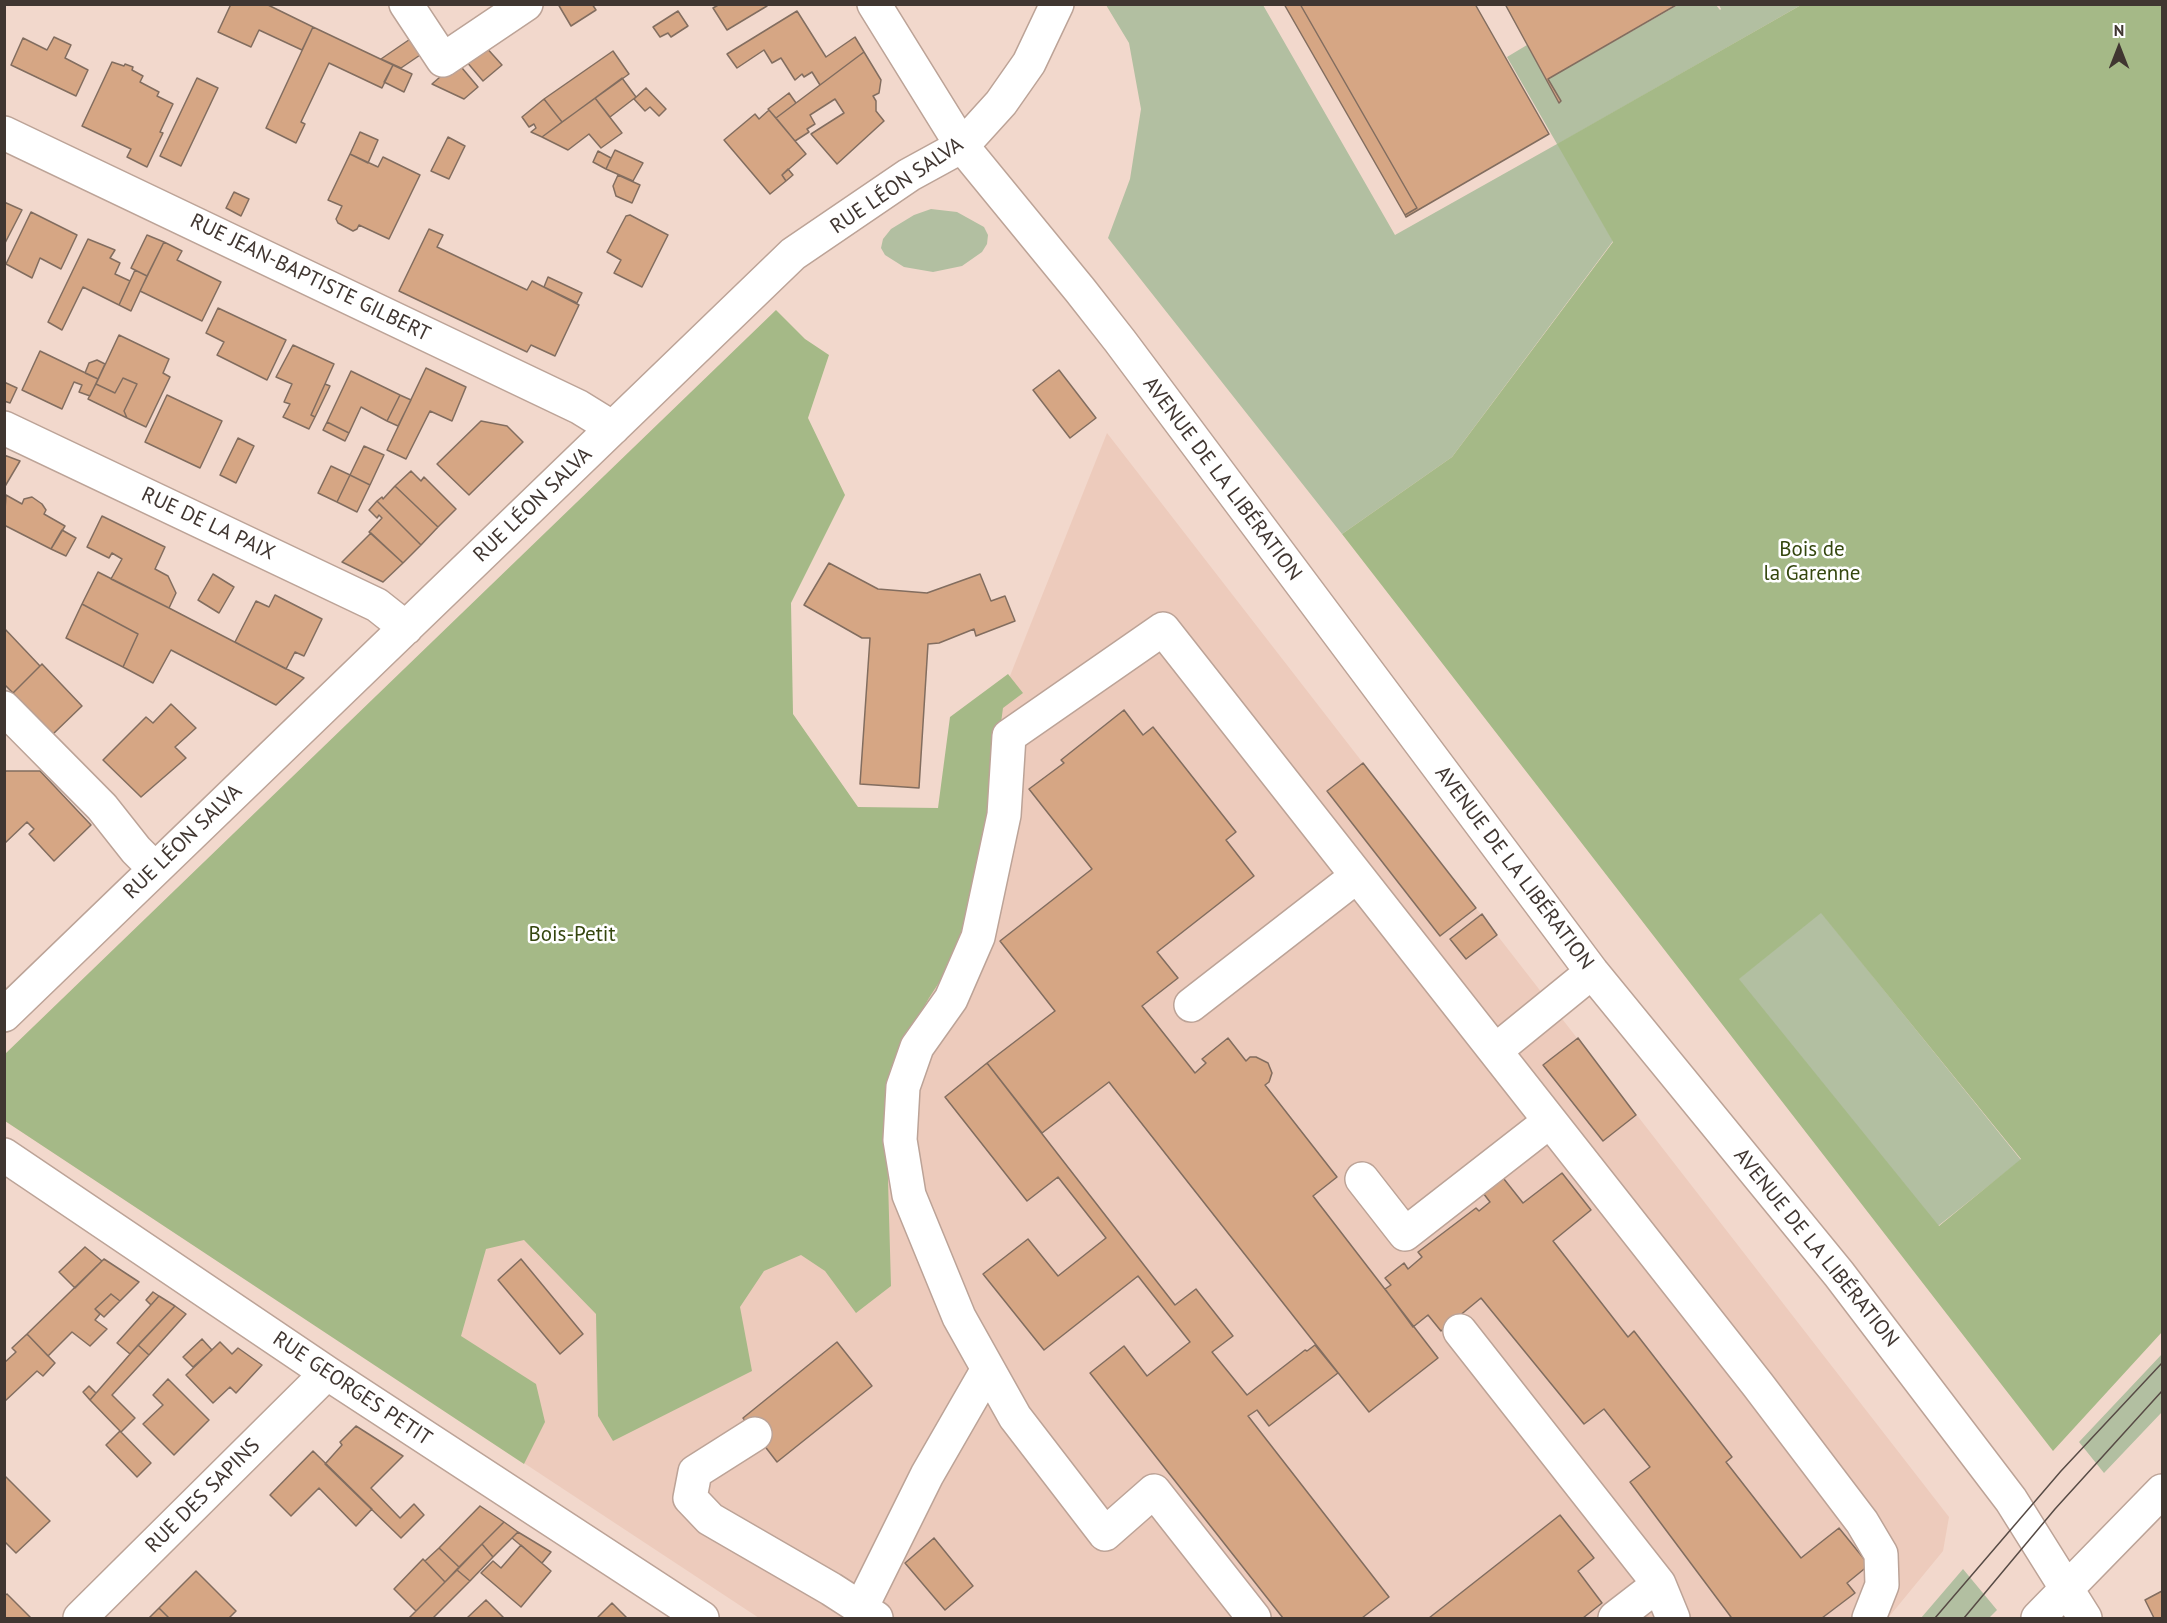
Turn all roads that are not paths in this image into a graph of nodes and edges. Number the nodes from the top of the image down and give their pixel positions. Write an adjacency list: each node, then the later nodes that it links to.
1 (406, 4): 2 (street)
2 (526, 4)
3 (874, 4): 6 (street, AVENUE DE LA LIBÉRATION)
4 (1057, 4): 6 (street, RUE LÉON SALVA)
5 (4, 133): 8 (street, RUE JEAN-BAPTISTE GILBERT)
6 (962, 146): 8 (street, RUE LÉON SALVA); 13 (street, AVENUE DE LA LIBÉRATION)
7 (4, 428): 9 (street, RUE DE LA PAIX)
8 (613, 428): 9 (street, RUE LÉON SALVA)
9 (406, 628): 11 (street, RUE LÉON SALVA)
10 (4, 708): 11 (street)
11 (155, 869): 15 (street, RUE LÉON SALVA)
12 (1357, 876): 14 (street); 16 (street); 21 (street)
13 (1592, 972): 16 (street); 26 (street, AVENUE DE LA LIBÉRATION)
14 (1191, 1005)
15 (4, 1015)
16 (1495, 1051): 17 (street)
17 (1550, 1121): 19 (street); 33 (street)
18 (4, 1155): 22 (street, RUE GEORGES PETIT)
19 (1362, 1179)
20 (1460, 1332): 25 (street)
21 (988, 1369): 27 (street); 30 (street)
22 (327, 1373): 28 (street, RUE DES SAPINS); 29 (street, RUE GEORGES PETIT)
23 (755, 1434): 27 (street)
24 (2163, 1491): 26 (street)
25 (1659, 1584): 31 (street); 32 (street)
26 (2066, 1588): 34 (street); 35 (street, AVENUE DE LA LIBÉRATION)
27 (868, 1613)
28 (80, 1618)
29 (702, 1618)
30 (1254, 1618)
31 (1615, 1618)
32 (1673, 1618)
33 (1869, 1618)
34 (2038, 1618)
35 (2085, 1618)

